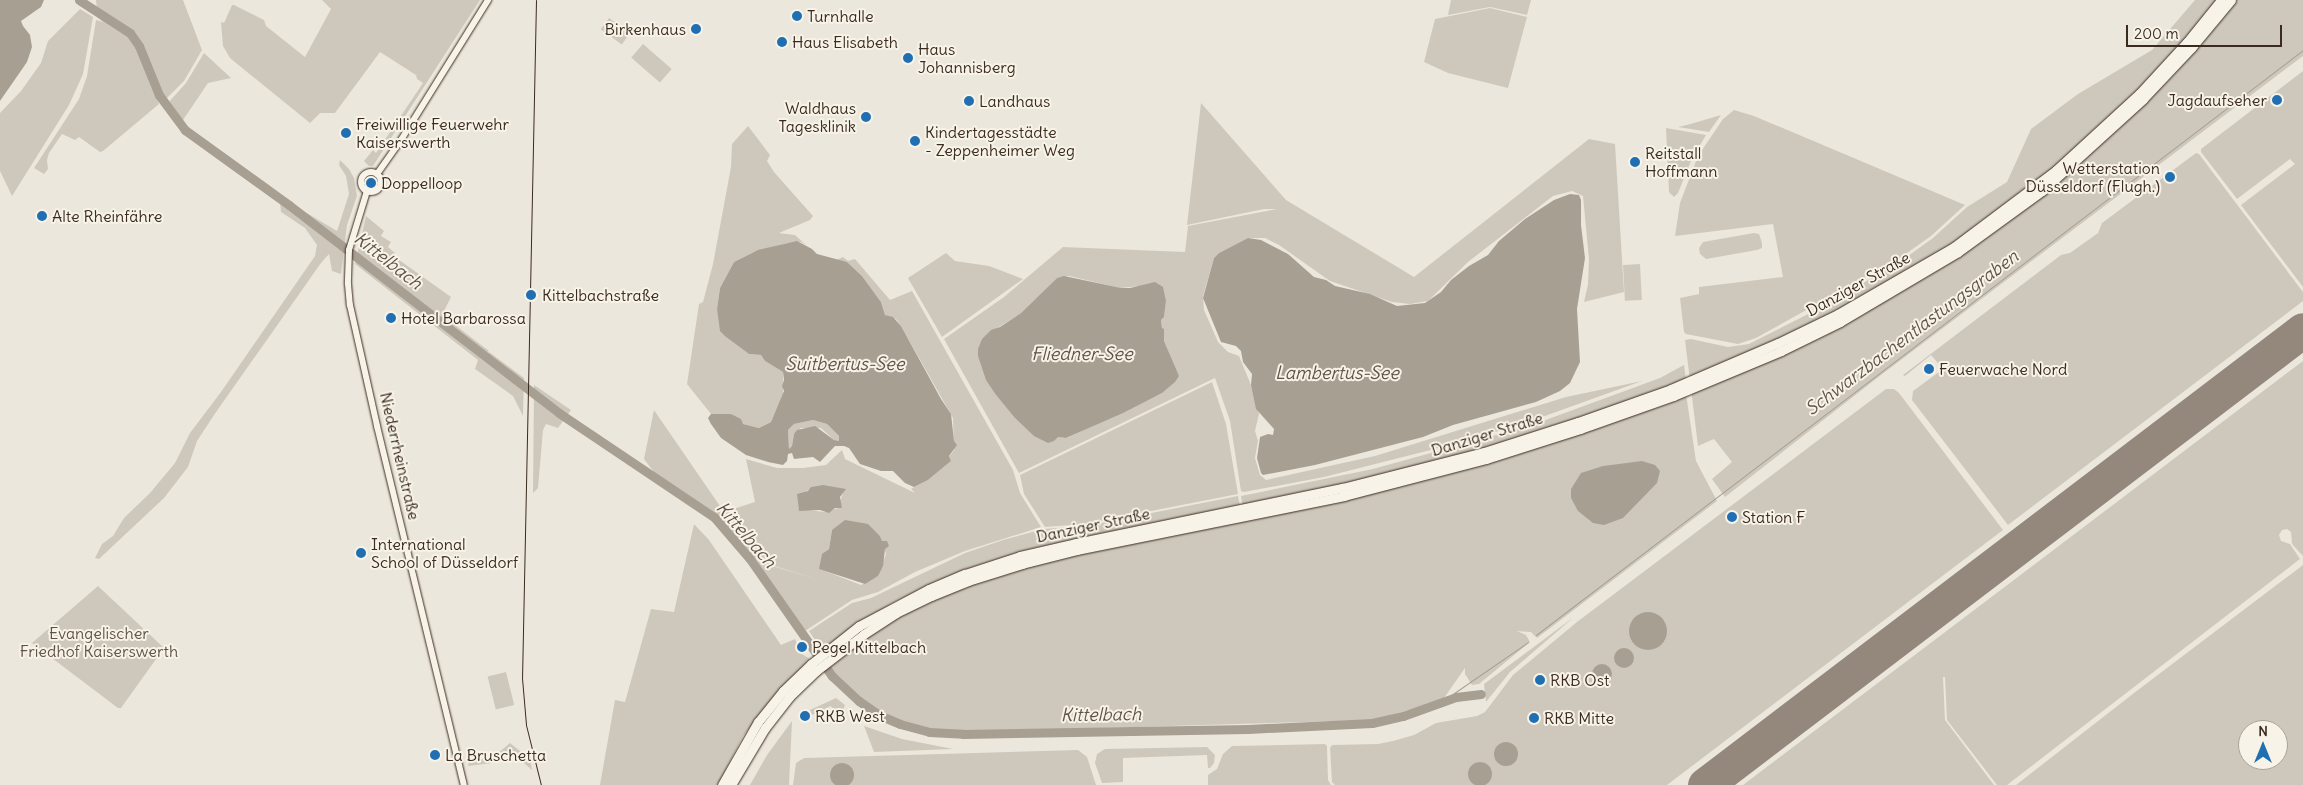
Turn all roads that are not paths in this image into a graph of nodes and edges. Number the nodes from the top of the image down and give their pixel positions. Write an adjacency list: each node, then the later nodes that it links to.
1 (488, 0): 4 (main road, Niederrheinstraße)
2 (2221, 0): 6 (highway, Danziger Straße)
3 (2231, 0): 6 (highway, Danziger Straße)
4 (376, 174): 5 (main road, Niederrheinstraße); 5 (main road, Niederrheinstraße)
5 (367, 191): 8 (main road, Niederrheinstraße)
6 (829, 653): 7 (highway, Danziger Straße)
7 (814, 667): 9 (highway, Danziger Straße); 10 (highway, Danziger Straße)
8 (464, 785)
9 (722, 785)
10 (731, 785)

